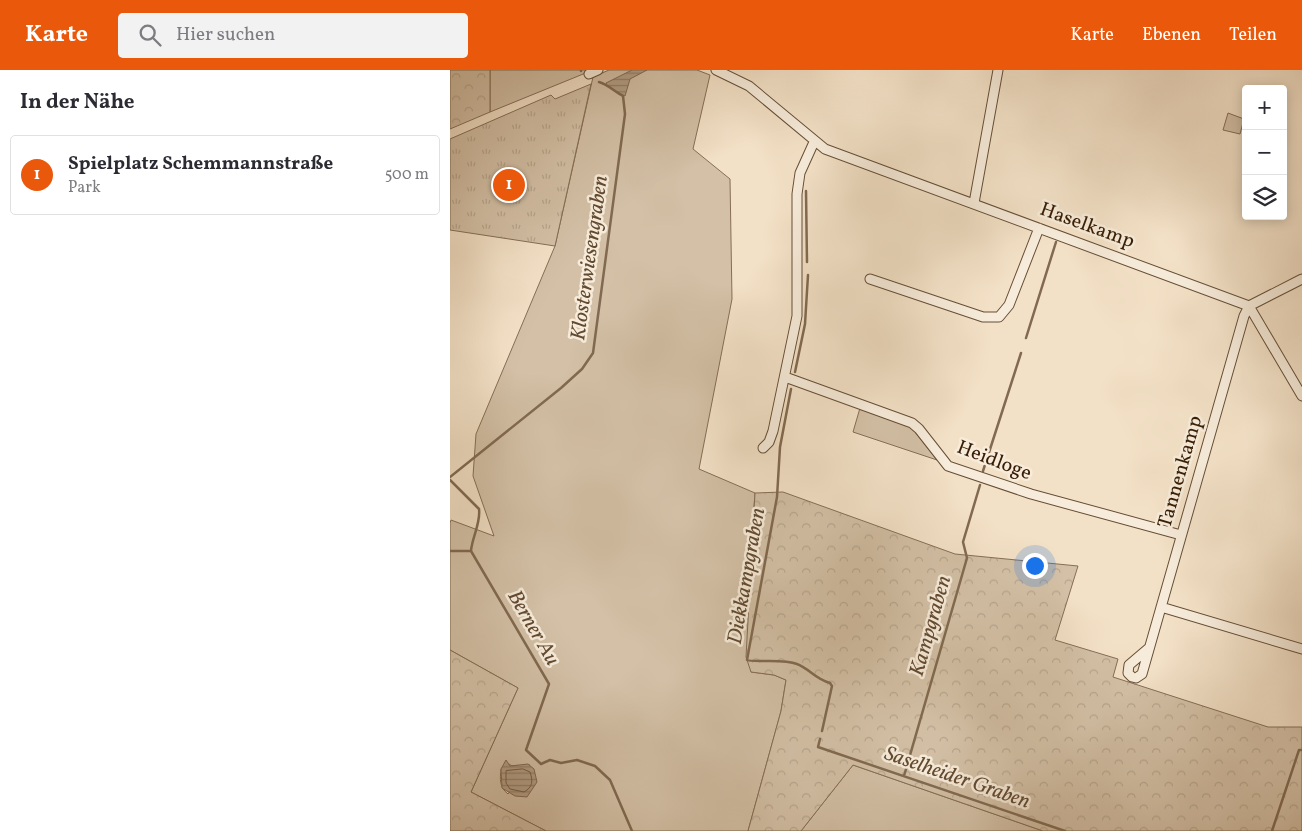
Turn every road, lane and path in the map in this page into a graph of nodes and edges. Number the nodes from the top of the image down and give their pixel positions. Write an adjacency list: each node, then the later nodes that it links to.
1 (716, 70): 3 (street, Haselkamp)
2 (998, 70): 4 (street)
3 (814, 142): 4 (street, Haselkamp); 9 (street)
4 (974, 203): 5 (street, Haselkamp)
5 (1039, 228): 6 (street); 8 (street, Haselkamp)
6 (870, 279)
7 (1302, 279): 8 (street)
8 (1249, 306): 10 (street); 12 (street, Tannenkamp)
9 (785, 377): 11 (street); 12 (street, Heidloge)
10 (1302, 396)
11 (763, 448)
12 (1181, 535): 13 (street, Tannenkamp)
13 (1161, 608): 14 (street, Tannenkamp); 15 (street)
14 (1149, 648)
15 (1302, 649)

